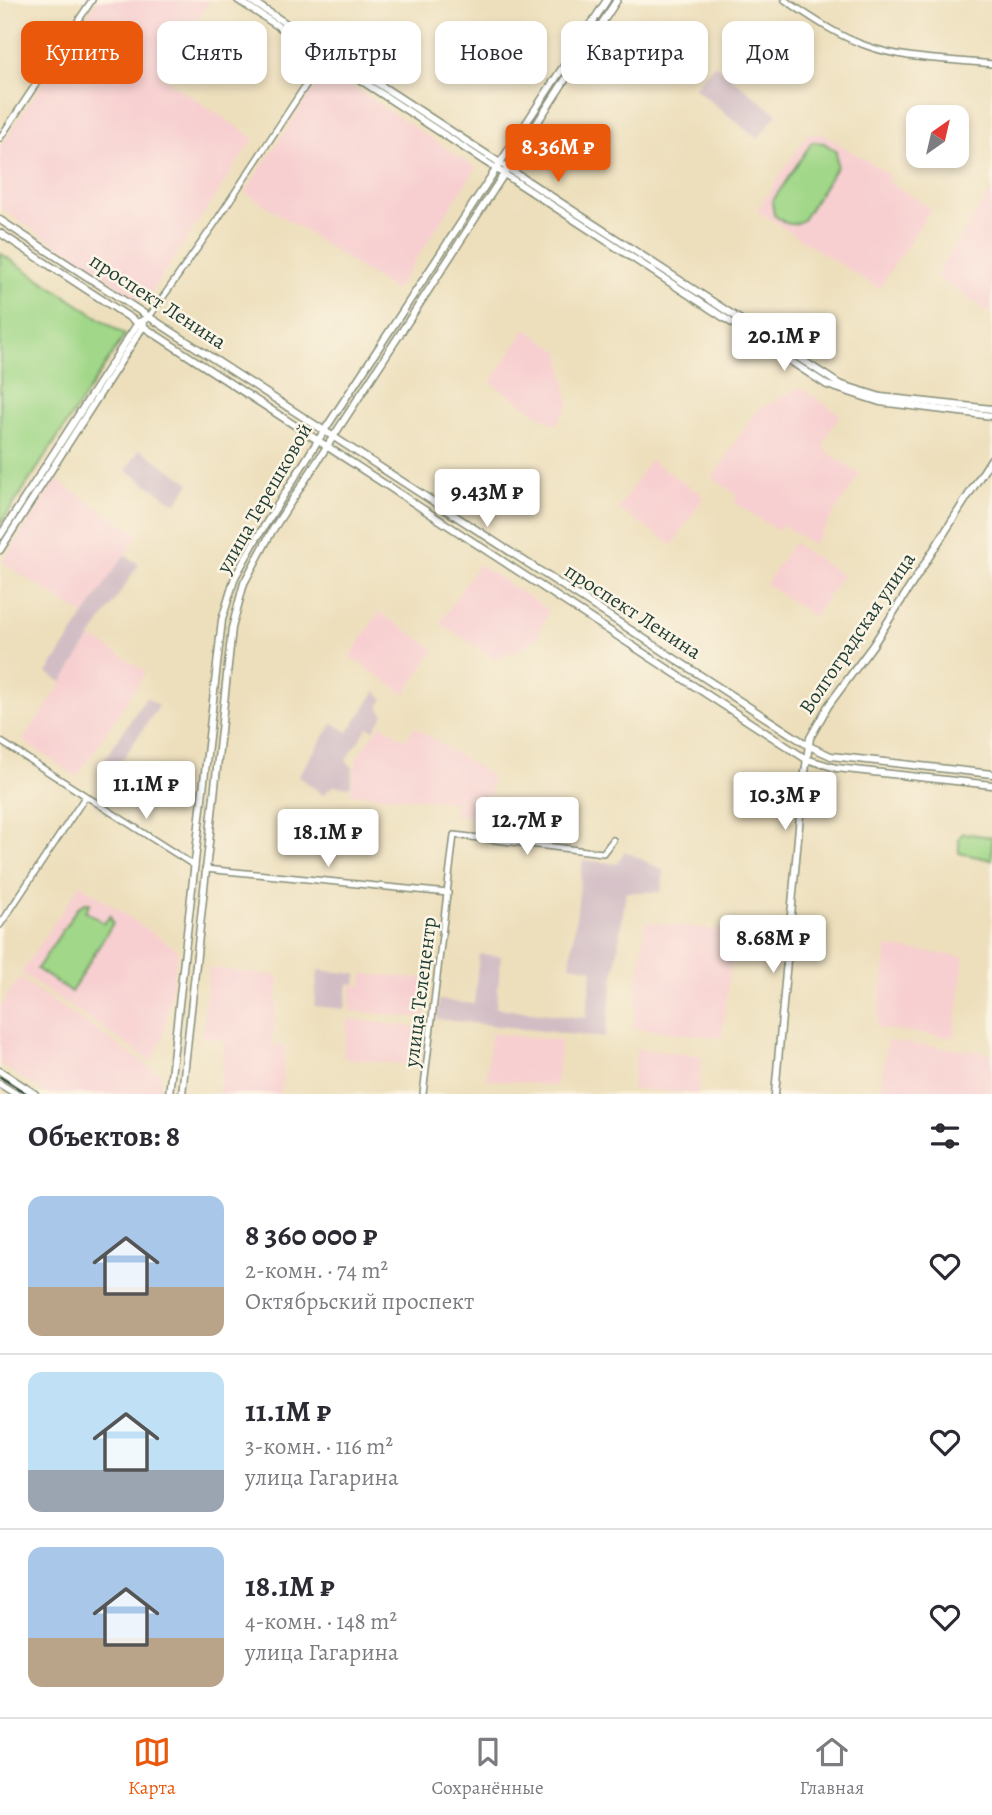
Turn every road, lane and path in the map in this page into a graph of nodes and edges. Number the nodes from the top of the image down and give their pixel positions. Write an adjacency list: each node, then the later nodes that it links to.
1 (92, 0): 12 (street)
2 (238, 0): 8 (main road)
3 (250, 0): 7 (main road)
4 (607, 0): 13 (main road, улица Терешковой)
5 (617, 0): 14 (main road, улица Терешковой)
6 (785, 0): 9 (street)
7 (281, 21)
8 (281, 26)
9 (992, 64)
10 (306, 84): 17 (street)
11 (374, 84): 13 (main road)
12 (0, 138)
13 (498, 166): 14 (main road); 21 (main road, улица Терешковой)
14 (506, 171): 19 (main road); 20 (main road); 22 (main road, улица Терешковой)
15 (0, 220): 17 (main road, проспект Ленина)
16 (0, 233): 18 (main road, проспект Ленина)
17 (149, 317): 18 (main road); 21 (main road, проспект Ленина)
18 (141, 324): 23 (main road, проспект Ленина); 26 (main road); 29 (main road)
19 (992, 409)
20 (992, 416)
21 (324, 431): 22 (main road, проспект Ленина); 23 (main road, улица Терешковой)
22 (333, 437): 24 (main road, улица Терешковой); 28 (main road, проспект Ленина)
23 (318, 440): 24 (main road, проспект Ленина); 37 (main road, улица Терешковой)
24 (327, 446): 27 (main road, проспект Ленина); 38 (main road, улица Терешковой)
25 (992, 458): 31 (main road, Волгоградская улица)
26 (0, 536)
27 (479, 545): 28 (main road); 32 (main road, проспект Ленина)
28 (503, 547): 31 (main road, проспект Ленина)
29 (0, 550)
30 (0, 741): 35 (street)
31 (809, 746): 32 (main road, Волгоградская улица); 33 (main road, проспект Ленина)
32 (806, 759): 34 (main road, проспект Ленина); 48 (main road, Волгоградская улица)
33 (992, 774)
34 (992, 785)
35 (85, 797): 37 (street); 40 (street)
36 (613, 839): 39 (street, улица Телецентр)
37 (195, 866): 38 (main road); 45 (main road, улица Терешковой)
38 (205, 869): 39 (street); 46 (main road, улица Терешковой)
39 (448, 893): 47 (street, улица Телецентр)
40 (0, 925)
41 (0, 1071): 44 (main road)
42 (0, 1084): 43 (main road)
43 (16, 1094)
44 (35, 1094)
45 (169, 1094)
46 (182, 1094)
47 (423, 1094)
48 (775, 1094)

